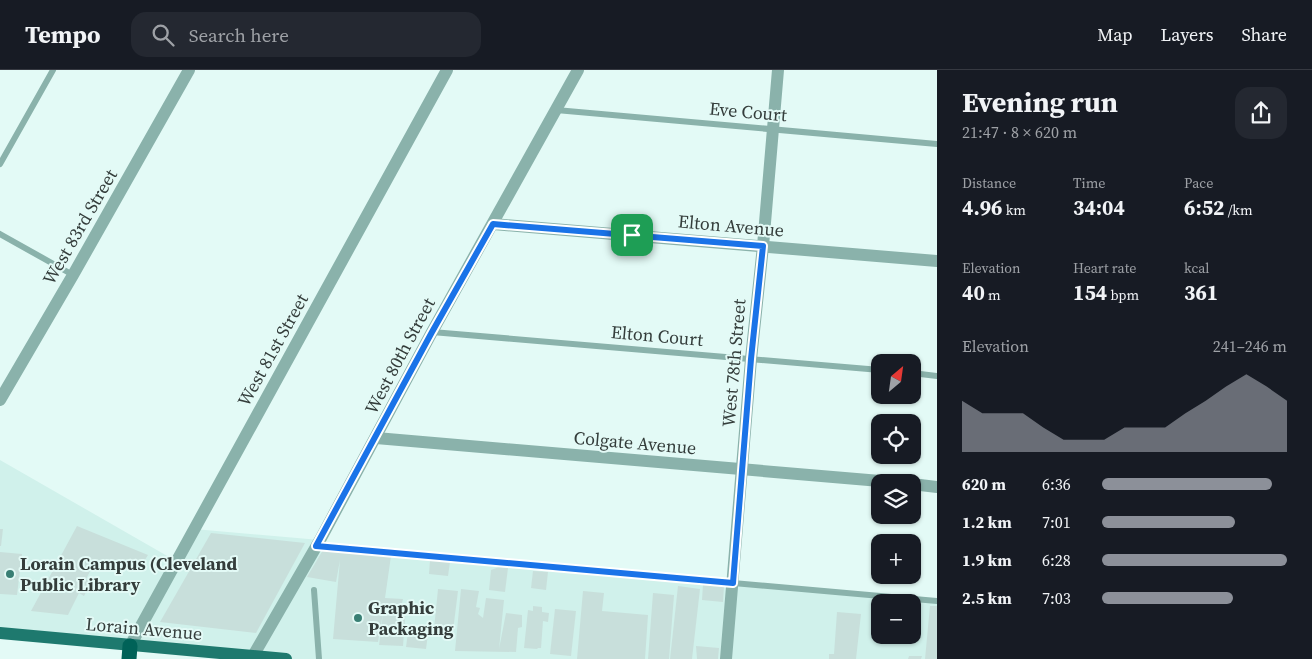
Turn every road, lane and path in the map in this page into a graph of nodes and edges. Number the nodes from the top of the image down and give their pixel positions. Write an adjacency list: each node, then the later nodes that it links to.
1 (54, 70): 9 (lane)
2 (189, 70): 14 (street, West 83rd Street)
3 (447, 70): 31 (street, West 81st Street)
4 (578, 70): 6 (street, West 80th Street)
5 (778, 70): 7 (street, West 78th Street)
6 (556, 110): 7 (lane, Eve Court); 10 (street, West 80th Street)
7 (772, 129): 8 (lane, Eve Court); 12 (street, West 78th Street)
8 (937, 144)
9 (0, 164)
10 (493, 224): 12 (street, Elton Avenue); 15 (street, West 80th Street)
11 (0, 234): 14 (lane)
12 (763, 246): 13 (street, Elton Avenue); 16 (street, West 78th Street)
13 (937, 261)
14 (73, 275): 20 (street, West 83rd Street)
15 (432, 332): 16 (lane, Elton Court); 21 (street, West 80th Street)
16 (751, 359): 17 (lane, Elton Court); 22 (street, West 78th Street)
17 (871, 369)
18 (921, 374): 19 (lane)
19 (937, 376)
20 (0, 400)
21 (376, 438): 22 (street, Colgate Avenue); 26 (street, West 80th Street)
22 (742, 469): 23 (street, Colgate Avenue); 27 (street, West 78th Street)
23 (871, 480)
24 (921, 485): 25 (street)
25 (937, 486)
26 (316, 546): 27 (lane); 32 (street, West 80th Street)
27 (733, 583): 29 (lane); 35 (street, West 78th Street)
28 (314, 590): 34 (lane)
29 (937, 601)
30 (0, 633): 31 (main road, Lorain Avenue)
31 (129, 652): 32 (main road, Lorain Avenue)
32 (252, 658): 33 (main road, Lorain Avenue)
33 (286, 659)
34 (319, 659)
35 (726, 659)

